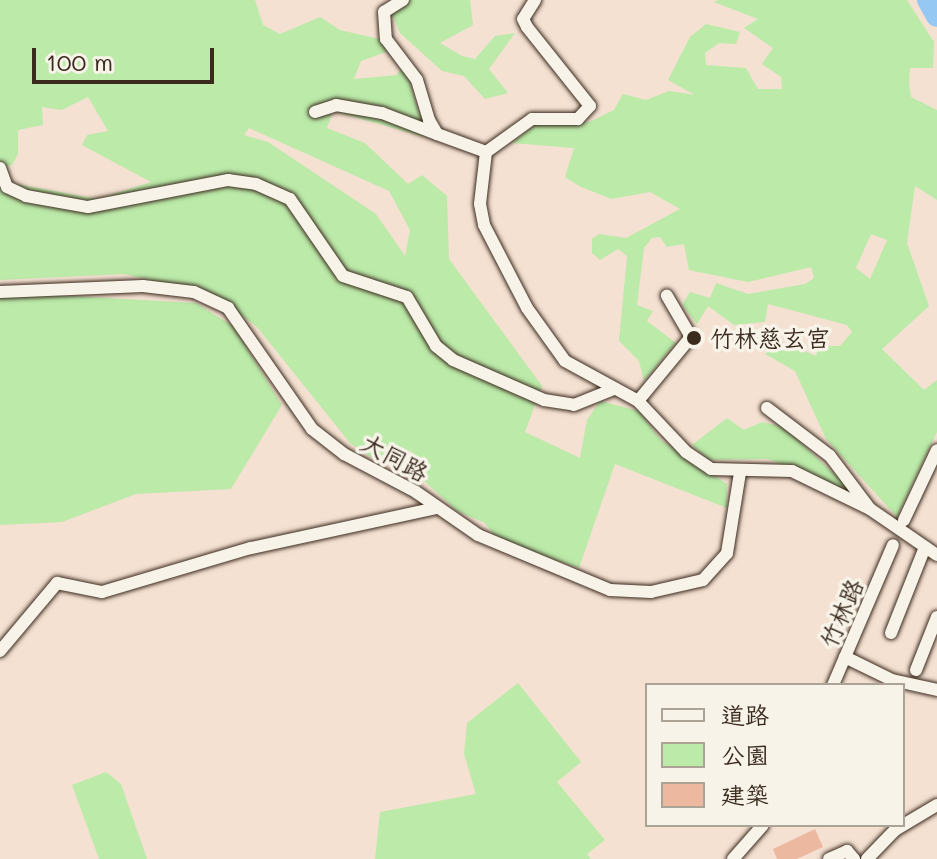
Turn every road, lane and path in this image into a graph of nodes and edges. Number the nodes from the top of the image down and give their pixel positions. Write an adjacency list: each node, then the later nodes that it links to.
1 (403, 0): 4 (street)
2 (535, 0): 5 (street)
3 (315, 112): 4 (street)
4 (437, 134): 5 (street)
5 (486, 152): 9 (street)
6 (0, 168): 9 (street)
7 (0, 292): 14 (street, 大同路)
8 (667, 296): 10 (street)
9 (614, 389): 10 (street)
10 (638, 401): 13 (street)
11 (767, 408): 15 (street)
12 (937, 450): 16 (street)
13 (740, 473): 14 (street, 大同路); 15 (street)
14 (436, 508): 22 (street)
15 (870, 509): 17 (street)
16 (905, 521)
17 (925, 547): 19 (street); 21 (street)
18 (892, 550): 23 (street, 竹林路)
19 (937, 555)
20 (937, 617): 24 (street)
21 (891, 633)
22 (0, 651)
23 (845, 657): 25 (street, 竹林路); 26 (street)
24 (916, 670)
25 (834, 683)
26 (937, 690)
27 (937, 805): 28 (street)
28 (905, 824)
29 (761, 827): 31 (street)
30 (900, 827): 34 (street)
31 (733, 859)
32 (829, 859): 33 (street)
33 (854, 859)
34 (867, 859)

